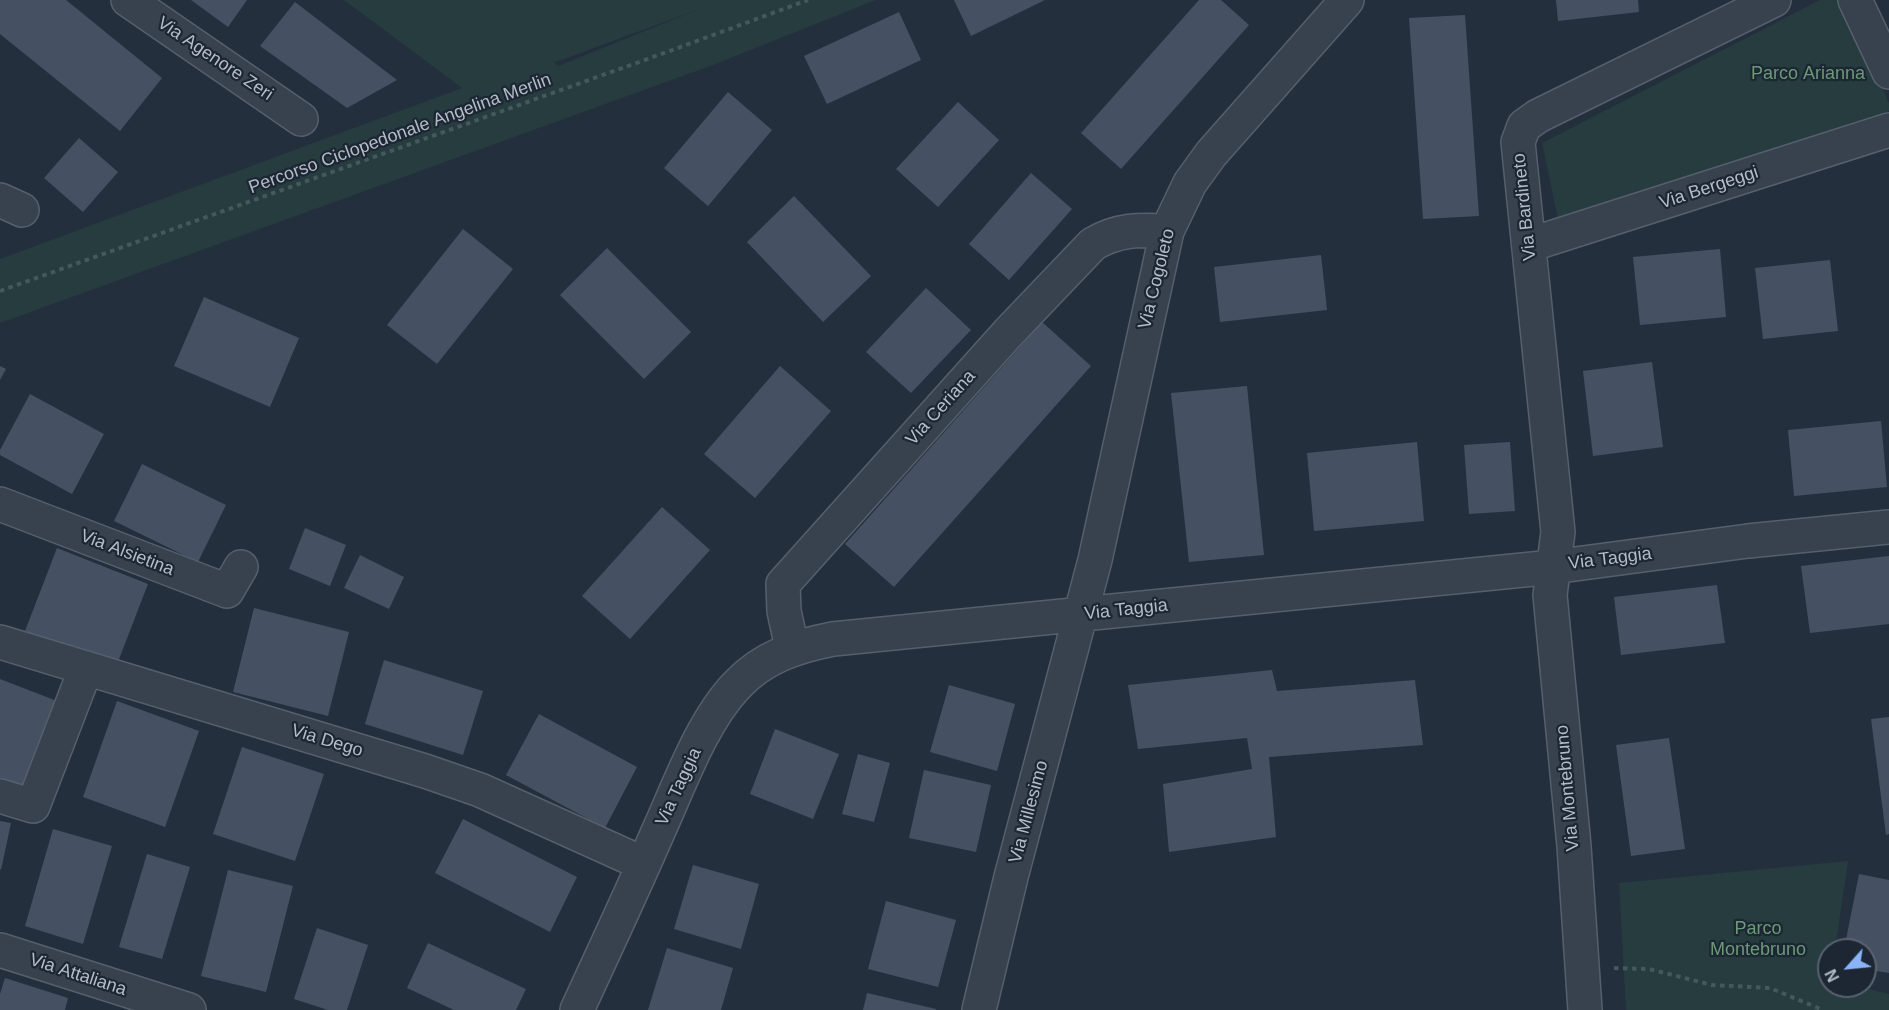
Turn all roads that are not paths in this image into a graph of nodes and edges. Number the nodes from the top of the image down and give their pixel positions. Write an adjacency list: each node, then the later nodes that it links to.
1 (128, 0): 6 (street, Via Agenore Zeri)
2 (1347, 0): 8 (street, Via Cogoleto)
3 (1774, 0): 9 (street, Via Bardineto)
4 (1855, 0): 5 (street)
5 (1889, 72)
6 (301, 119)
7 (1889, 130): 9 (street, Via Bergeggi)
8 (1167, 231): 14 (street, Via Cogoleto); 16 (street, Via Ceriana)
9 (1529, 245): 13 (street, Via Bardineto)
10 (0, 504): 12 (street, Via Alsietina)
11 (1889, 526): 13 (street, Via Taggia)
12 (241, 567)
13 (1553, 567): 14 (street, Via Taggia); 25 (street, Via Montebruno)
14 (1071, 615): 16 (street, Via Taggia); 23 (street, Via Millesimo); 24 (street, Via Millesimo)
15 (0, 642): 17 (street, Via Dego)
16 (792, 648): 19 (street, Via Taggia)
17 (86, 668): 18 (street); 19 (street, Via Dego)
18 (0, 796)
19 (644, 864): 22 (street, Via Taggia)
20 (0, 950): 21 (street, Via Attaliana)
21 (189, 1010)
22 (577, 1010)
23 (966, 1010)
24 (979, 1010)
25 (1585, 1010)

